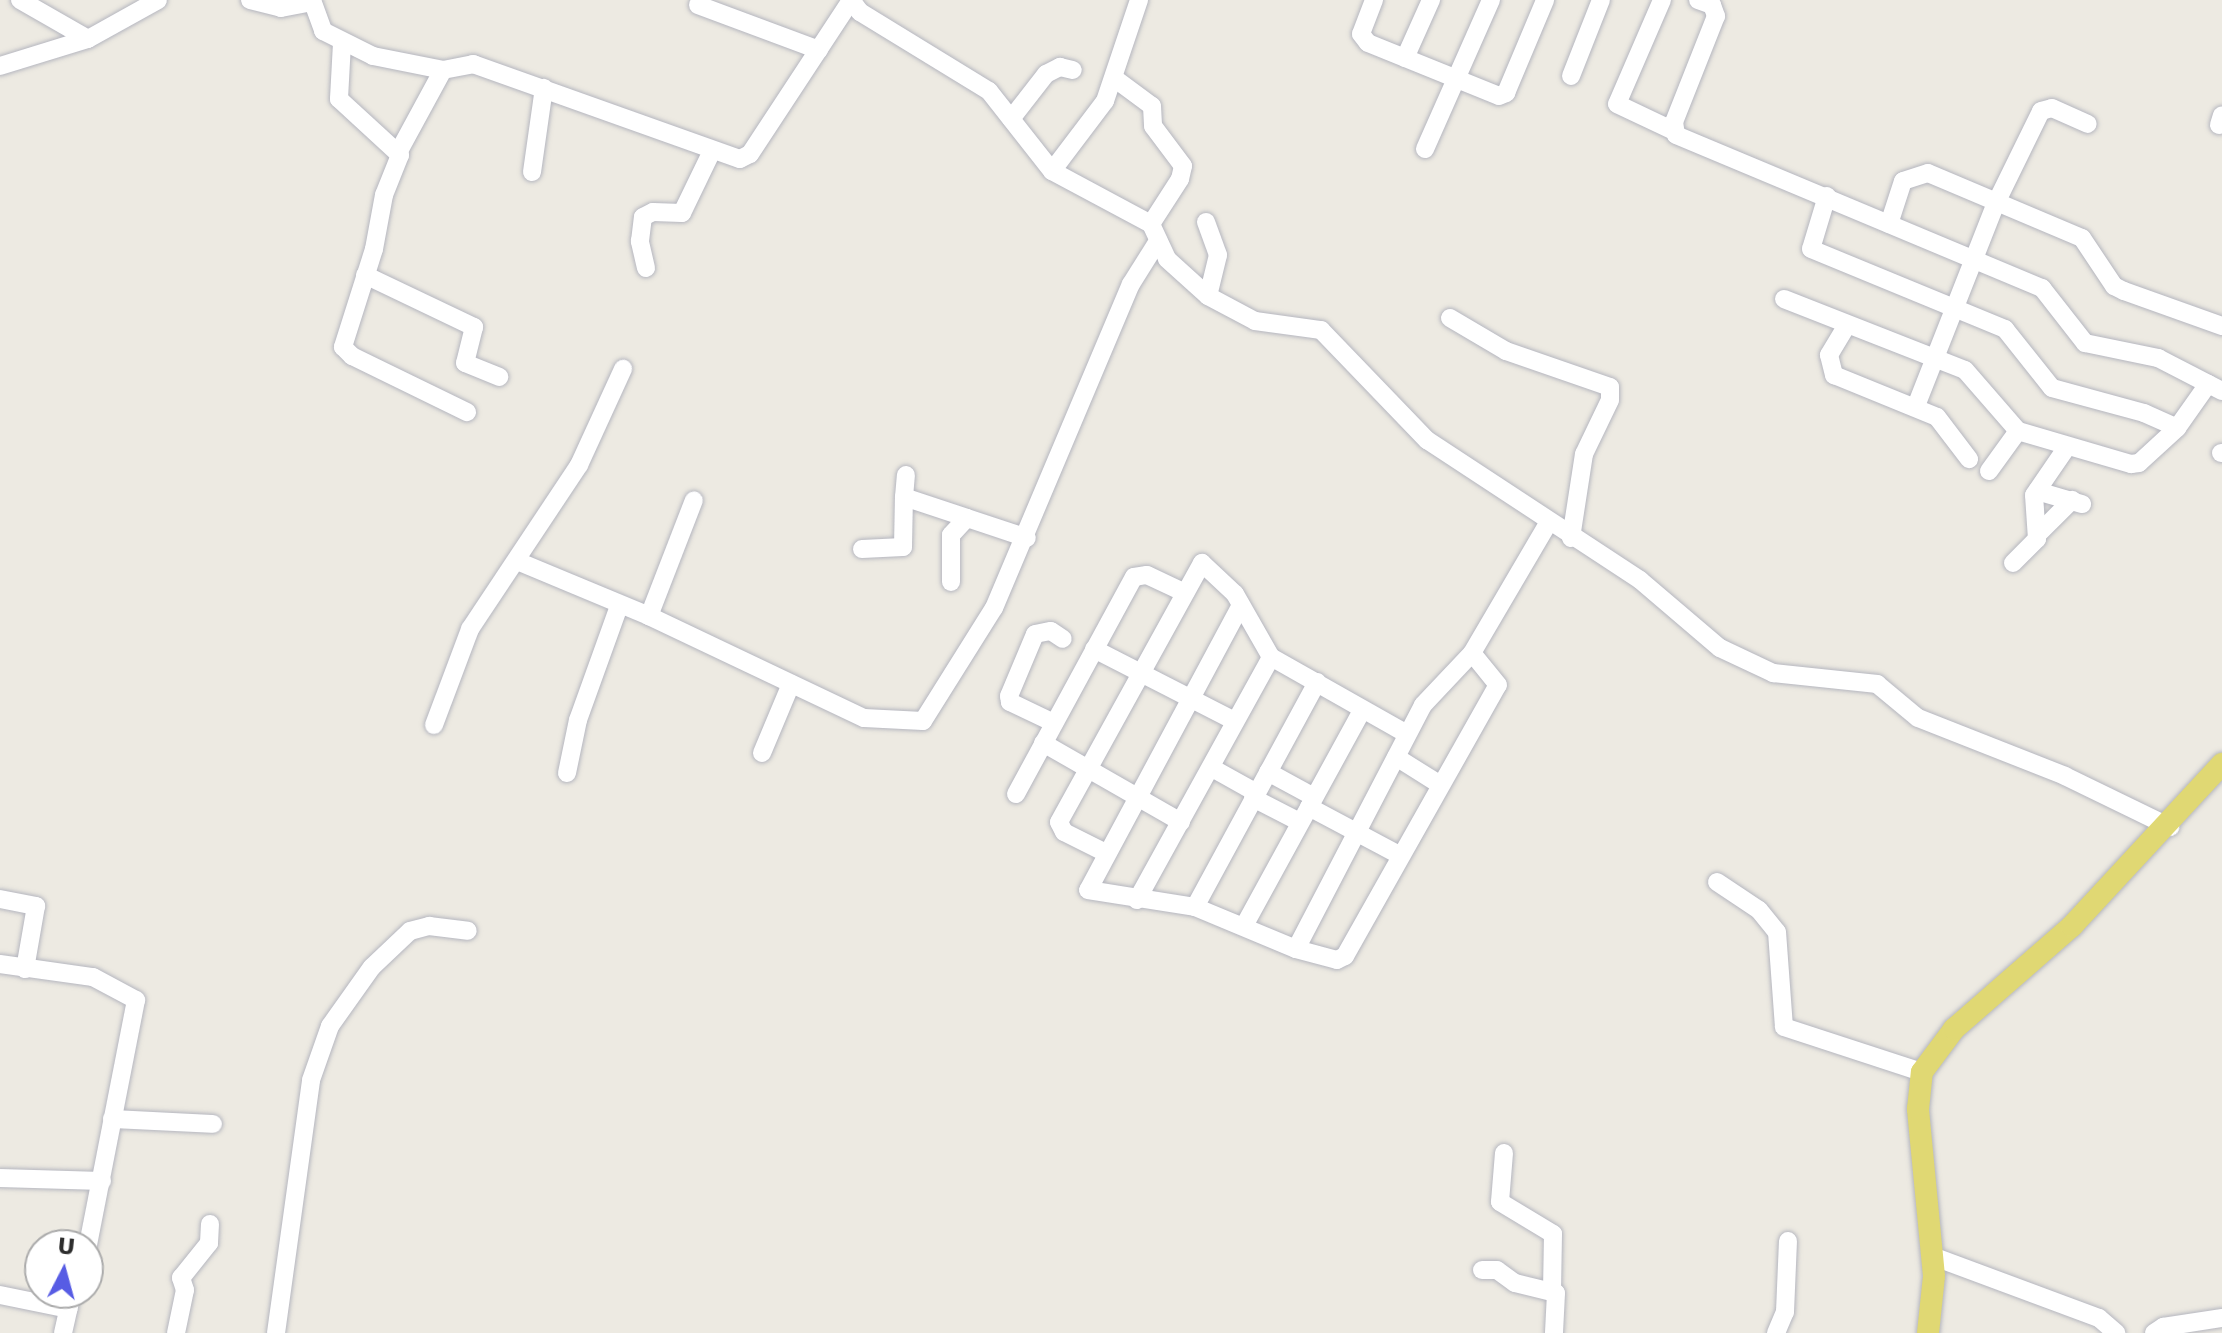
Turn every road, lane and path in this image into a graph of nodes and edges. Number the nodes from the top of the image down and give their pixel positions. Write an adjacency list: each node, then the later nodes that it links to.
1 (20, 0): 15 (street)
2 (158, 0): 15 (street)
3 (250, 0): 13 (street)
4 (851, 0): 17 (street); 26 (street)
5 (1139, 0): 23 (street)
6 (1374, 0): 18 (street)
7 (1431, 0): 18 (street)
8 (1491, 0): 24 (street)
9 (1545, 0): 24 (street)
10 (1601, 0): 22 (street)
11 (1662, 0): 28 (street)
12 (1698, 0): 28 (street)
13 (312, 1): 16 (street)
14 (698, 5): 17 (street)
15 (88, 39): 19 (street)
16 (342, 43): 20 (street); 30 (street)
17 (819, 50): 31 (street)
18 (1405, 58): 24 (street)
19 (0, 66)
20 (443, 70): 25 (street); 30 (street)
21 (1073, 70): 26 (street)
22 (1571, 76)
23 (1114, 78): 32 (street); 38 (street)
24 (1459, 80): 29 (street)
25 (544, 88): 31 (street); 33 (street)
26 (1011, 119): 32 (street)
27 (2088, 124): 35 (street)
28 (1672, 130): 34 (street)
29 (1425, 149)
30 (399, 151): 41 (street)
31 (712, 151): 40 (street)
32 (1052, 171): 38 (street)
33 (532, 172)
34 (1827, 196): 37 (street); 44 (street)
35 (1996, 203): 37 (street); 39 (street); 47 (street)
36 (1206, 222): 42 (street)
37 (1889, 224): 39 (street)
38 (1155, 232): 42 (street); 66 (street)
39 (1974, 259): 44 (street); 51 (street)
40 (646, 268)
41 (365, 275): 50 (street); 53 (street)
42 (1208, 296): 64 (street)
43 (1784, 299): 46 (street)
44 (1954, 308): 48 (street); 54 (street)
45 (1450, 318): 67 (street)
46 (1847, 325): 48 (street); 52 (street)
47 (2222, 326)
48 (1935, 357): 52 (street); 55 (street)
49 (623, 369): 69 (street)
50 (499, 377)
51 (2215, 388): 54 (street)
52 (1916, 406): 57 (street)
53 (467, 412)
54 (2177, 428): 56 (street)
55 (2018, 431): 56 (street); 58 (street)
56 (2067, 447): 60 (street)
57 (1969, 459)
58 (1989, 471)
59 (906, 475): 61 (street)
60 (2037, 491): 65 (street); 65 (street)
61 (904, 497): 63 (street); 68 (street)
62 (694, 500): 75 (street)
63 (967, 518): 66 (street); 71 (street)
64 (1543, 530): 67 (street); 78 (street)
65 (2039, 533): 70 (street)
66 (1027, 538): 82 (street)
67 (1571, 538): 103 (street)
68 (862, 549)
69 (517, 561): 74 (street); 87 (street)
70 (2013, 563)
71 (951, 582)
72 (1185, 593): 73 (street); 77 (street); 80 (street)
73 (1241, 605): 79 (street); 83 (street)
74 (619, 606): 75 (street); 96 (street)
75 (649, 616): 82 (street)
76 (1063, 639): 86 (street)
77 (1094, 649): 80 (street); 86 (street)
78 (1474, 651): 88 (street); 97 (street)
79 (1271, 657): 81 (street); 85 (street)
80 (1142, 672): 83 (street); 94 (street)
81 (1317, 682): 84 (street); 95 (street)
82 (791, 684): 90 (street)
83 (1190, 694): 85 (street); 100 (street)
84 (1361, 712): 88 (street); 101 (street)
85 (1235, 721): 93 (street)
86 (1054, 723): 89 (street)
87 (434, 725)
88 (1407, 734): 91 (street)
89 (1043, 743): 94 (street); 98 (street)
90 (762, 753)
91 (1396, 757): 97 (street); 104 (street)
92 (2222, 764): 103 (main road)
93 (1212, 768): 99 (street); 102 (street)
94 (1090, 771): 100 (street); 105 (street)
95 (1268, 772): 99 (street); 101 (street)
96 (567, 773)
97 (1439, 784): 106 (street)
98 (1016, 794)
99 (1254, 795): 101 (street); 110 (street)
100 (1138, 798): 102 (street); 105 (street)
101 (1307, 808): 104 (street); 111 (street)
102 (1181, 822): 109 (street)
103 (2170, 827): 116 (main road)
104 (1357, 831): 106 (street); 113 (street)
105 (1106, 853): 109 (street)
106 (1401, 856): 113 (street)
107 (1717, 882): 116 (street)
108 (0, 899): 115 (street)
109 (1137, 900): 110 (street)
110 (1195, 907): 111 (street)
111 (1244, 926): 113 (street)
112 (468, 931): 134 (street)
113 (1296, 949)
114 (0, 964): 115 (street)
115 (25, 969): 117 (street)
116 (1922, 1072): 125 (main road)
117 (112, 1119): 118 (street); 121 (street)
118 (213, 1124)
119 (1504, 1153): 127 (street)
120 (0, 1178): 121 (street)
121 (102, 1181): 123 (street)
122 (210, 1224): 133 (street)
123 (92, 1229)
124 (1788, 1241): 136 (street)
125 (1932, 1256): 137 (main road); 138 (street)
126 (1482, 1270): 127 (street)
127 (1552, 1289): 135 (street)
128 (0, 1295): 129 (street)
129 (24, 1297)
130 (69, 1309): 132 (street)
131 (2222, 1318): 139 (street)
132 (63, 1333)
133 (176, 1333)
134 (276, 1333)
135 (1554, 1333)
136 (1776, 1333)
137 (1928, 1333)
138 (2116, 1333)
139 (2154, 1333)

